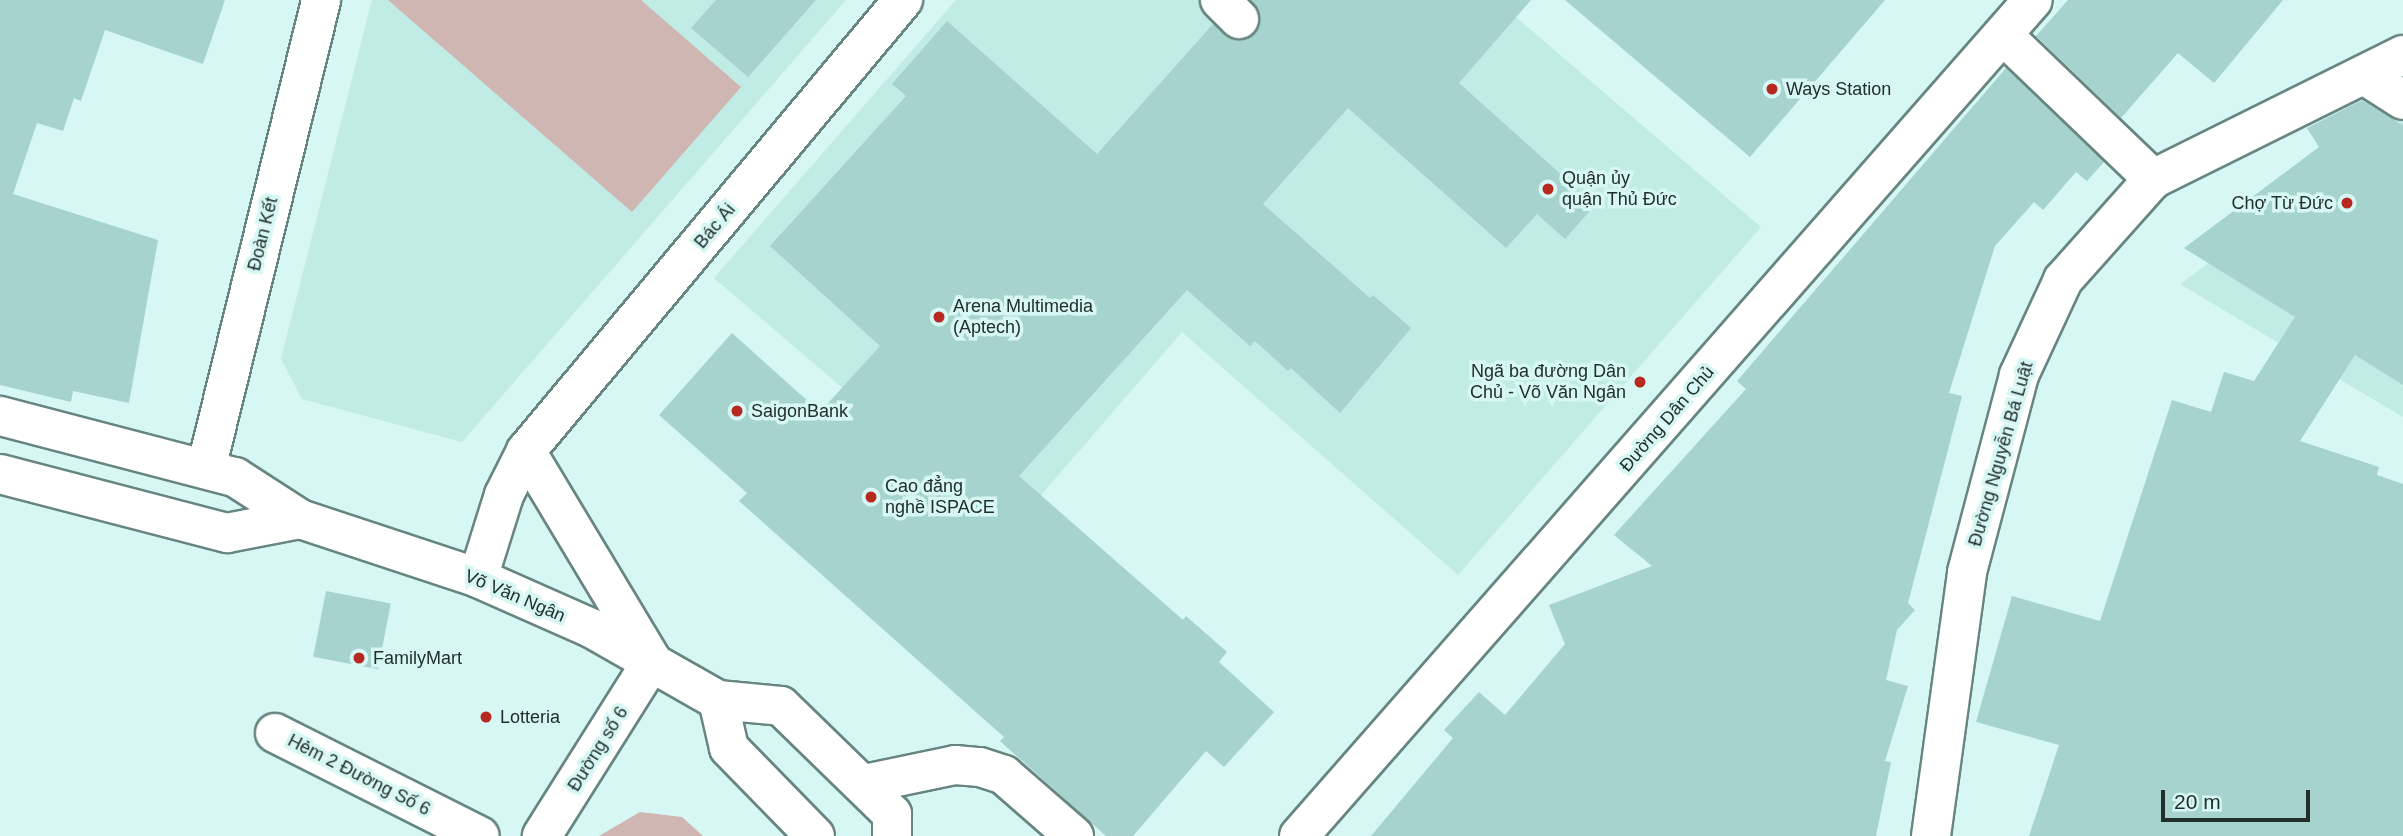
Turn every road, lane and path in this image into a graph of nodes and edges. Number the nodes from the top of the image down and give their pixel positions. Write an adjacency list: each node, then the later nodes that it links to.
1 (321, 0): 11 (street, Đoàn Kết)
2 (903, 0): 10 (street, Bác Ái)
3 (2033, 0): 4 (street, Đường Dân Chủ)
4 (2004, 36): 8 (street); 24 (street, Đường Dân Chủ)
5 (2403, 55): 6 (street, Đường Nguyễn Bá Luật)
6 (2364, 75): 7 (street); 8 (street, Đường Nguyễn Bá Luật)
7 (2403, 100)
8 (2152, 179): 25 (street, Đường Nguyễn Bá Luật)
9 (0, 416): 11 (street, Võ Văn Ngân)
10 (526, 451): 14 (street, Bác Ái); 15 (street)
11 (205, 469): 13 (street, Võ Văn Ngân)
12 (0, 474): 13 (street, Võ Văn Ngân)
13 (300, 519): 14 (street, Võ Văn Ngân)
14 (478, 578): 15 (street, Võ Văn Ngân)
15 (652, 662): 16 (street, Võ Văn Ngân); 20 (street, Đường số 6)
16 (718, 700): 18 (street, Võ Văn Ngân); 21 (street)
17 (275, 733): 19 (street, Hẻm 2 Đường Số 6)
18 (864, 784): 22 (street, Võ Văn Ngân); 23 (street)
19 (480, 836)
20 (542, 836)
21 (815, 836)
22 (892, 836)
23 (1074, 836)
24 (1299, 836)
25 (1931, 836)

